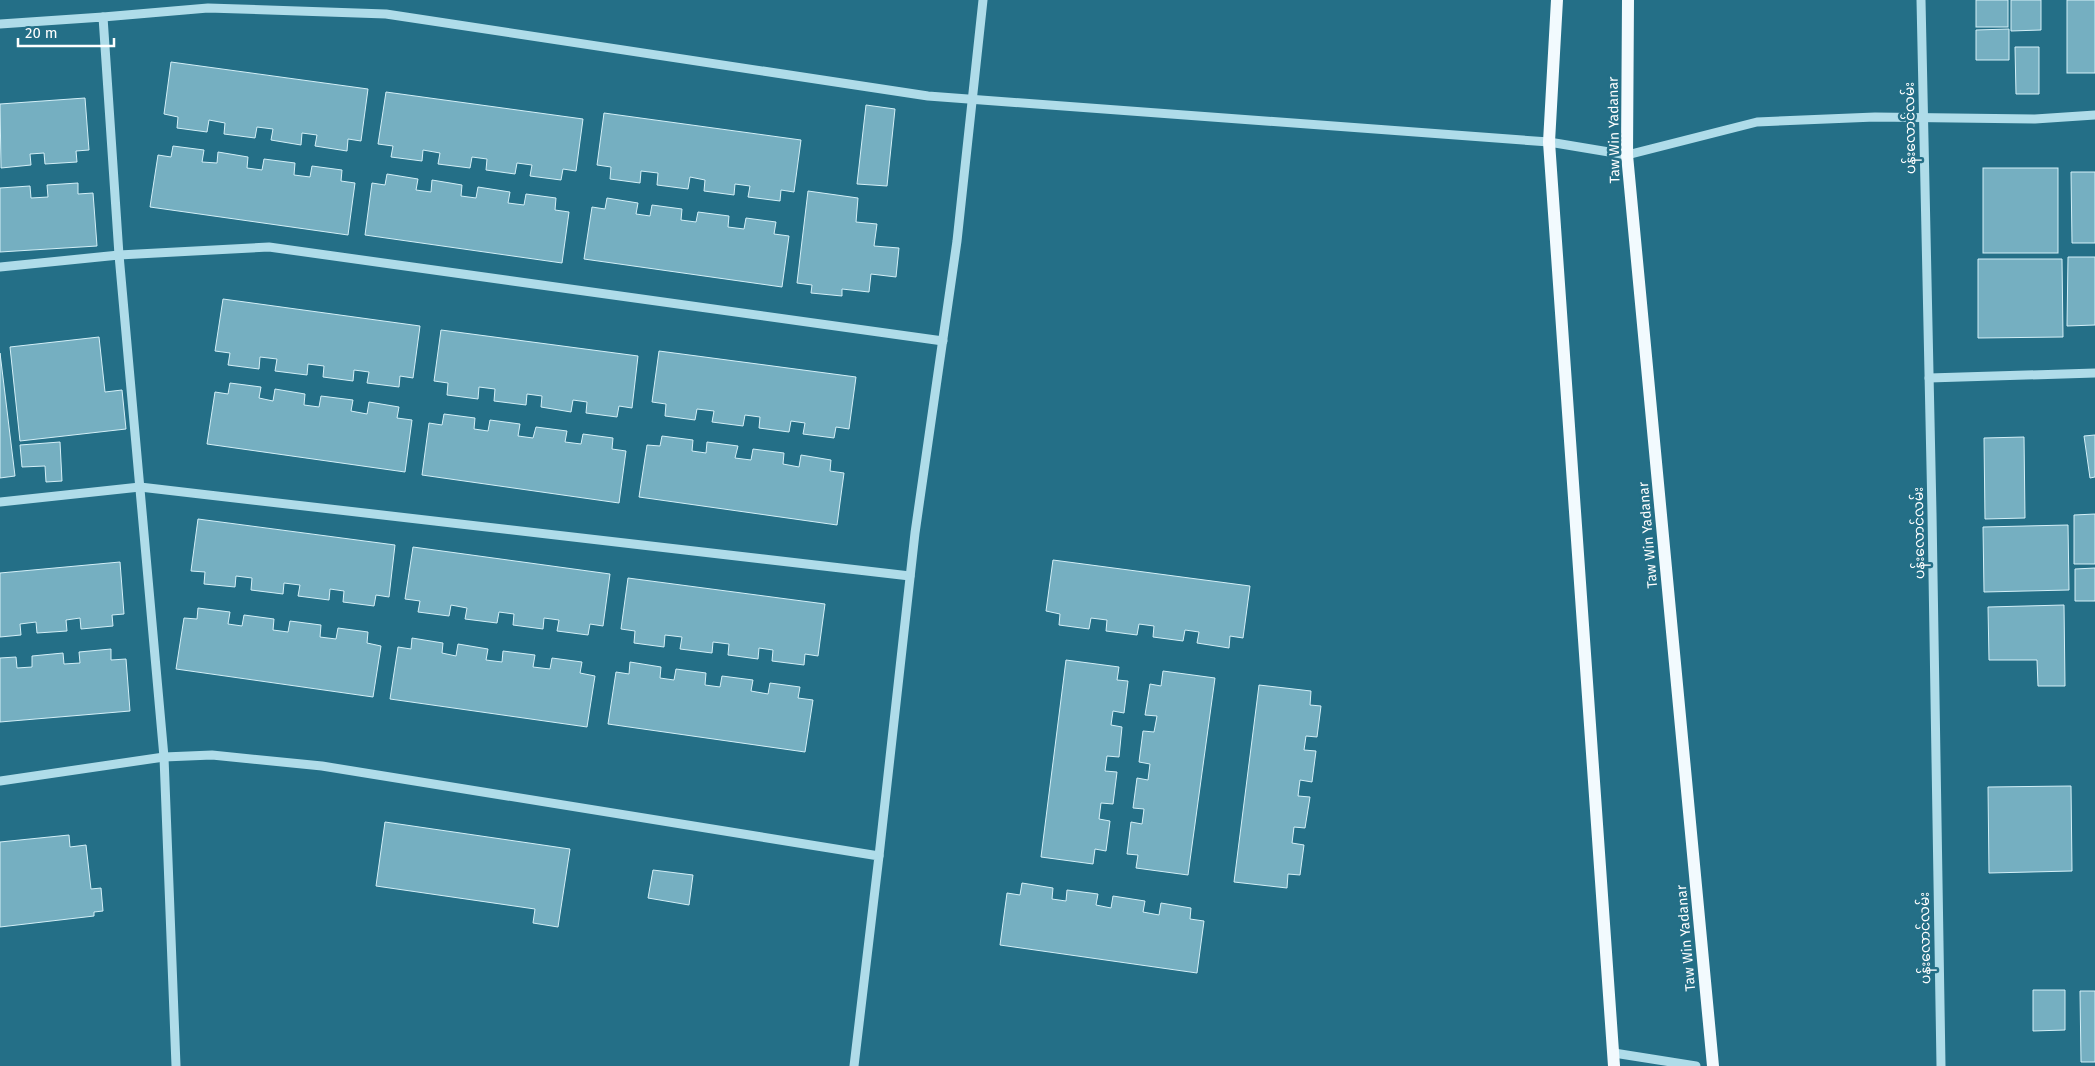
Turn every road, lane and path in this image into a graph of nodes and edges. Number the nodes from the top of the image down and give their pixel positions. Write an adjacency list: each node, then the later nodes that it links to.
1 (983, 0): 7 (street)
2 (1557, 0): 10 (main road)
3 (1628, 0): 11 (main road, Taw Win Yadanar)
4 (1921, 0): 9 (street, ပန်းလောင်လမ်း)
5 (104, 17): 6 (street); 7 (street); 12 (street)
6 (0, 24)
7 (974, 100): 10 (street); 14 (street)
8 (2095, 114): 9 (street)
9 (1924, 118): 11 (street); 16 (street, ပန်းလောင်လမ်း)
10 (1548, 142): 11 (street); 23 (main road)
11 (1627, 155): 27 (main road, Taw Win Yadanar)
12 (119, 255): 13 (street); 14 (street); 17 (street)
13 (0, 267)
14 (943, 341): 19 (street)
15 (2095, 373): 16 (street)
16 (1929, 378): 28 (street, ပန်းလောင်လမ်း)
17 (140, 487): 18 (street); 19 (street); 20 (street)
18 (0, 502)
19 (910, 576): 22 (street)
20 (164, 756): 21 (street); 22 (street); 24 (street)
21 (0, 780)
22 (879, 856): 25 (street)
23 (1614, 1060): 26 (street)
24 (176, 1066)
25 (854, 1066)
26 (1696, 1066)
27 (1713, 1066)
28 (1941, 1066)

